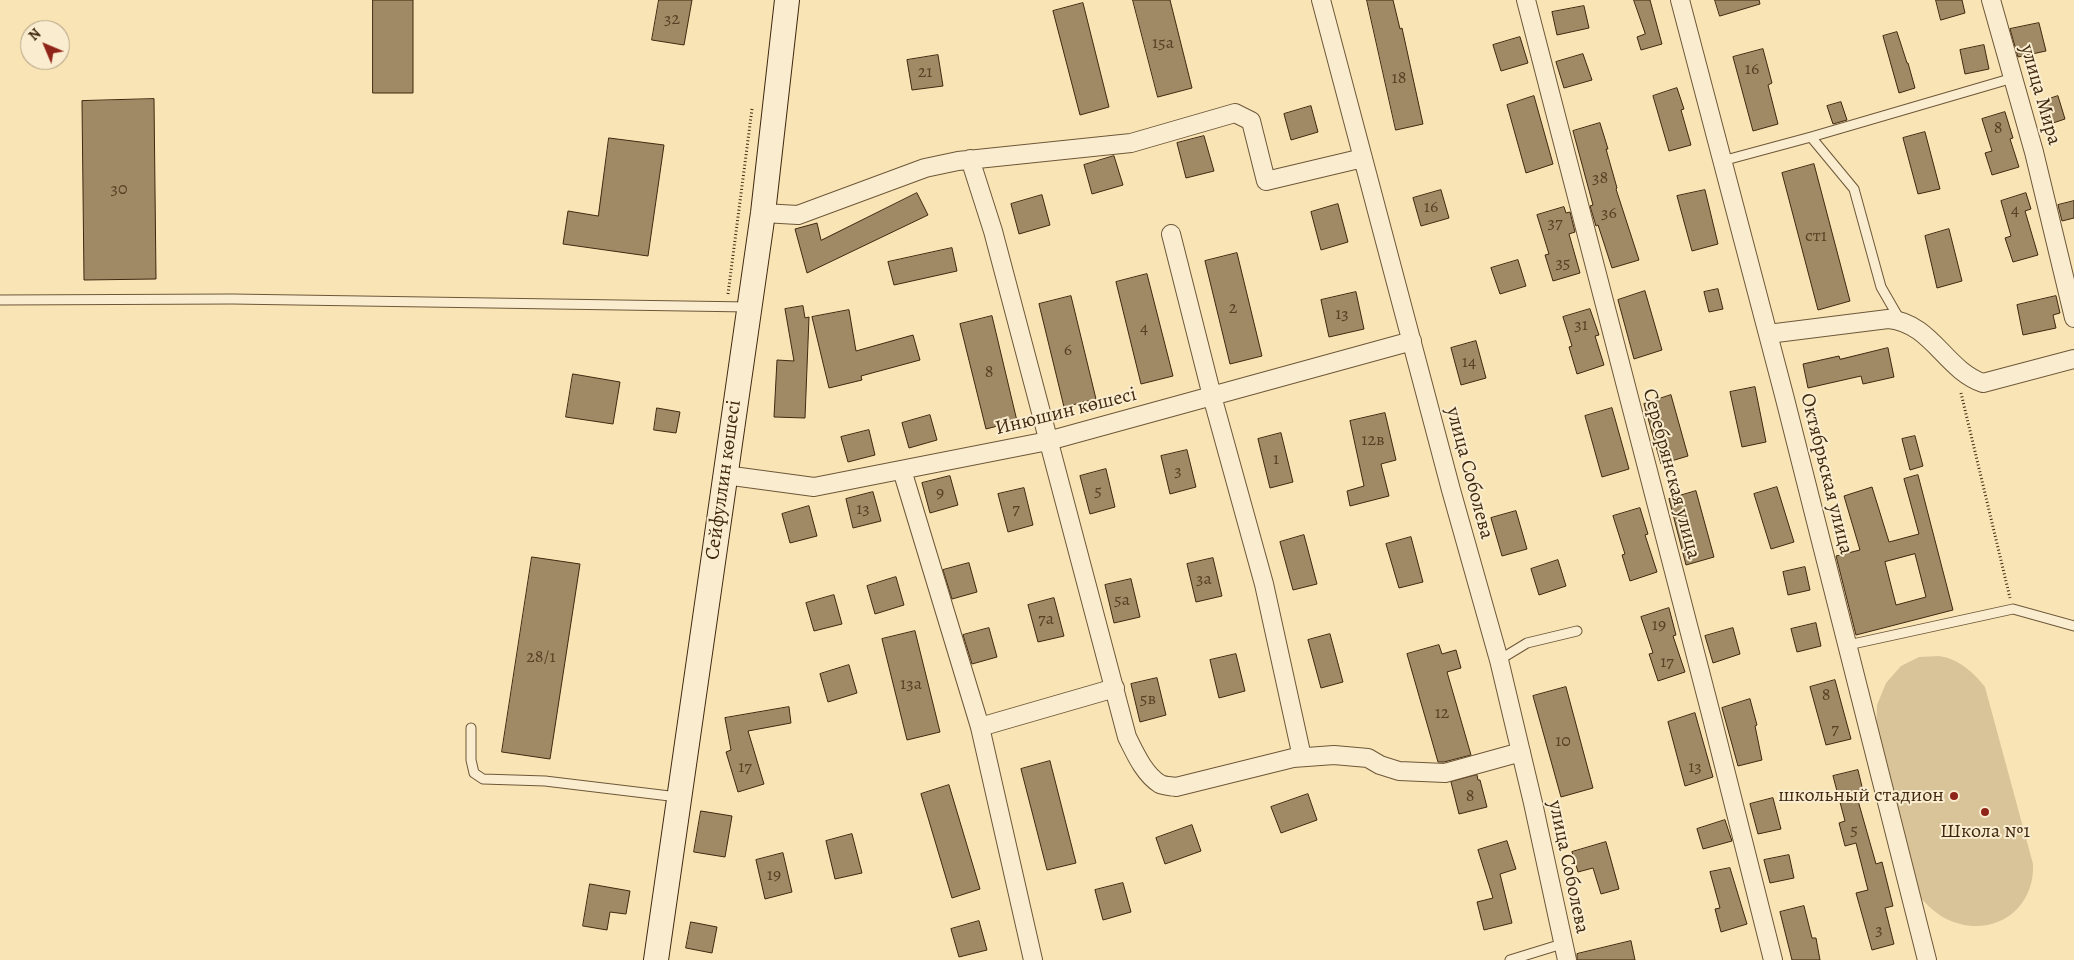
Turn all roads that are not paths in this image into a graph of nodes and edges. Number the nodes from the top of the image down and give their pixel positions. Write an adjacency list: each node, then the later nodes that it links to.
1 (787, 0): 11 (main road, Сейфуллин көшесі)
2 (1321, 0): 8 (street, улица Соболева)
3 (1526, 0): 38 (street, Серебрянская улица)
4 (1680, 0): 10 (street, Октябрьская улица)
5 (1991, 0): 6 (street, улица Мира)
6 (2013, 78): 7 (lane); 15 (street, улица Мира)
7 (1811, 137): 10 (lane); 16 (lane)
8 (1363, 158): 9 (street); 18 (street, улица Соболева)
9 (970, 159): 11 (street); 21 (street)
10 (1722, 161): 17 (street, Октябрьская улица)
11 (763, 213): 14 (main road, Сейфуллин көшесі)
12 (1170, 234): 20 (street)
13 (0, 300): 14 (lane)
14 (738, 307): 23 (main road, Сейфуллин көшесі)
15 (2074, 318)
16 (1900, 320): 17 (street); 19 (street)
17 (1768, 334): 26 (street, Октябрьская улица)
18 (1412, 341): 20 (street, Инюшин көшесі); 27 (street, улица Соболева)
19 (2074, 358)
20 (1212, 396): 21 (street, Инюшин көшесі); 32 (street)
21 (1048, 441): 22 (street, Инюшин көшесі); 28 (street)
22 (902, 470): 23 (street, Инюшин көшесі); 29 (street)
23 (725, 475): 33 (main road, Сейфуллин көшесі)
24 (2074, 626): 26 (lane)
25 (1577, 631): 27 (lane)
26 (1848, 645): 39 (street, Октябрьская улица)
27 (1499, 660): 31 (street, улица Соболева)
28 (1115, 688): 29 (street); 32 (street)
29 (980, 727): 36 (street)
30 (471, 728): 33 (lane)
31 (1521, 752): 32 (street); 34 (street, улица Соболева)
32 (1302, 757)
33 (678, 797): 35 (main road, Сейфуллин көшесі)
34 (1564, 952): 37 (lane)
35 (656, 960)
36 (1034, 960)
37 (1510, 960)
38 (1773, 960)
39 (1928, 960)

